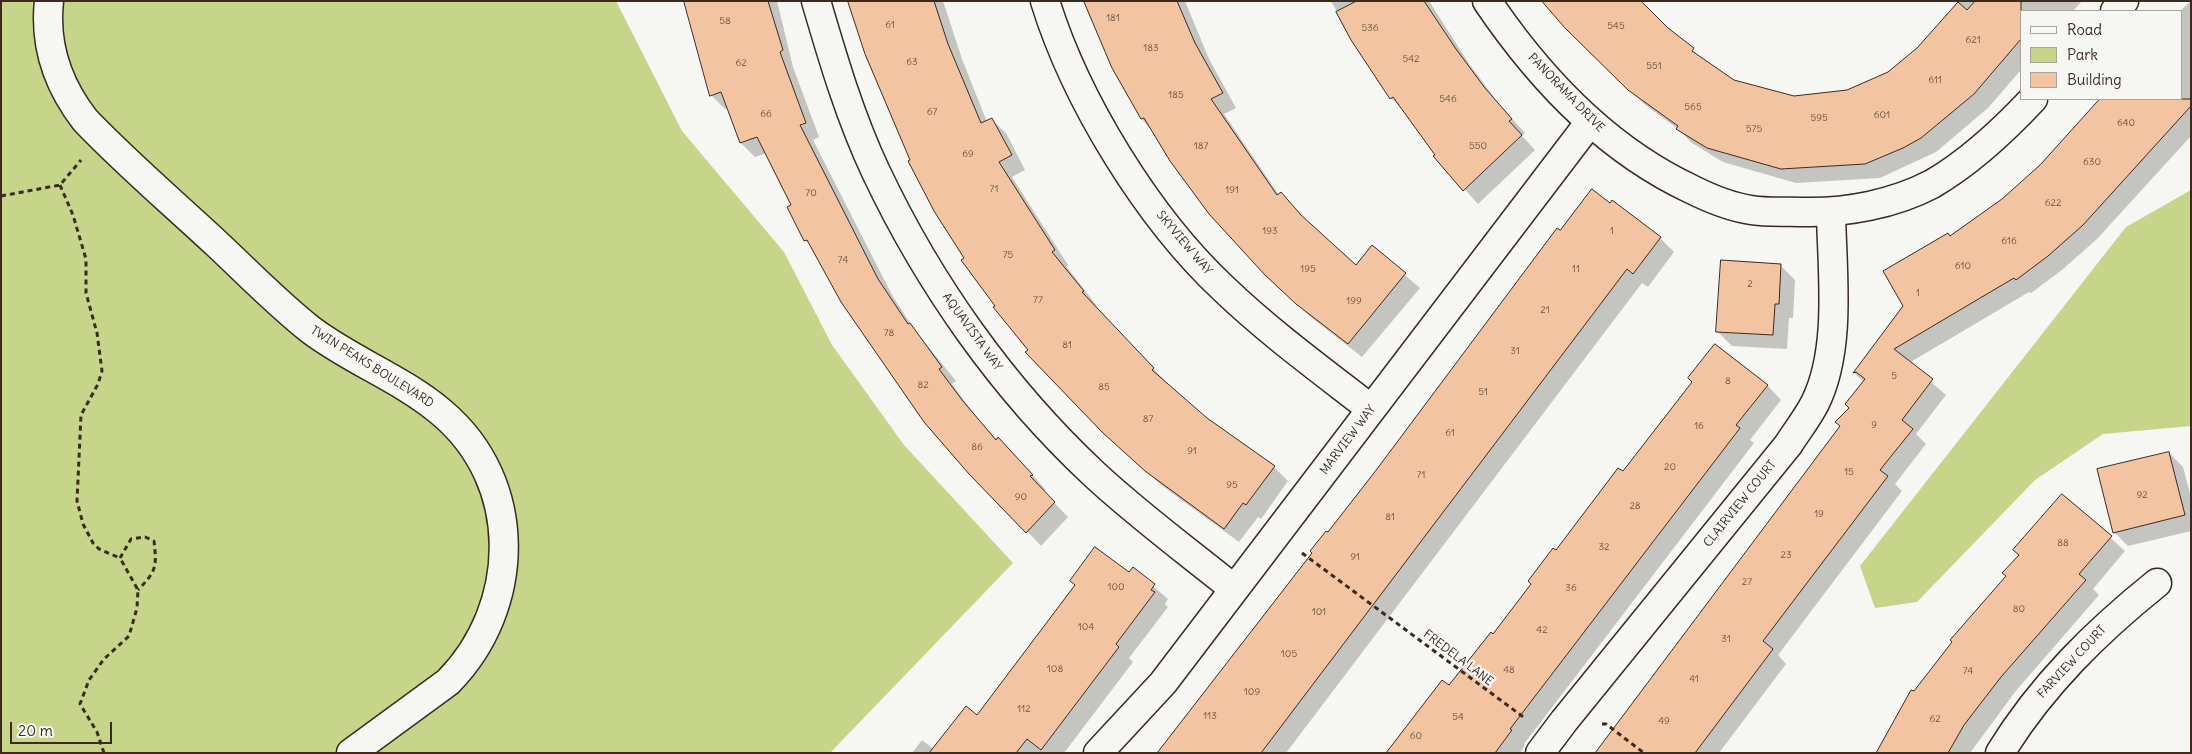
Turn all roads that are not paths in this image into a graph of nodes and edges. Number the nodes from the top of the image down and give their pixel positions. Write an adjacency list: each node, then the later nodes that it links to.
1 (49, 1): 11 (street, TWIN PEAKS BOULEVARD)
2 (816, 1): 10 (street, AQUAVISTA WAY)
3 (1045, 1): 8 (street, SKYVIEW WAY)
4 (1488, 1): 6 (street, PANORAMA DRIVE)
5 (2032, 100): 7 (street, PANORAMA DRIVE)
6 (1590, 122): 7 (street, PANORAMA DRIVE); 8 (street, MARVIEW WAY)
7 (1831, 213): 13 (street, CLAIRVIEW COURT)
8 (1371, 409): 10 (street, MARVIEW WAY)
9 (2157, 583): 14 (street, FARVIEW COURT)
10 (1234, 589): 12 (street, MARVIEW WAY)
11 (351, 753)
12 (1098, 753)
13 (1540, 753)
14 (2000, 753)

